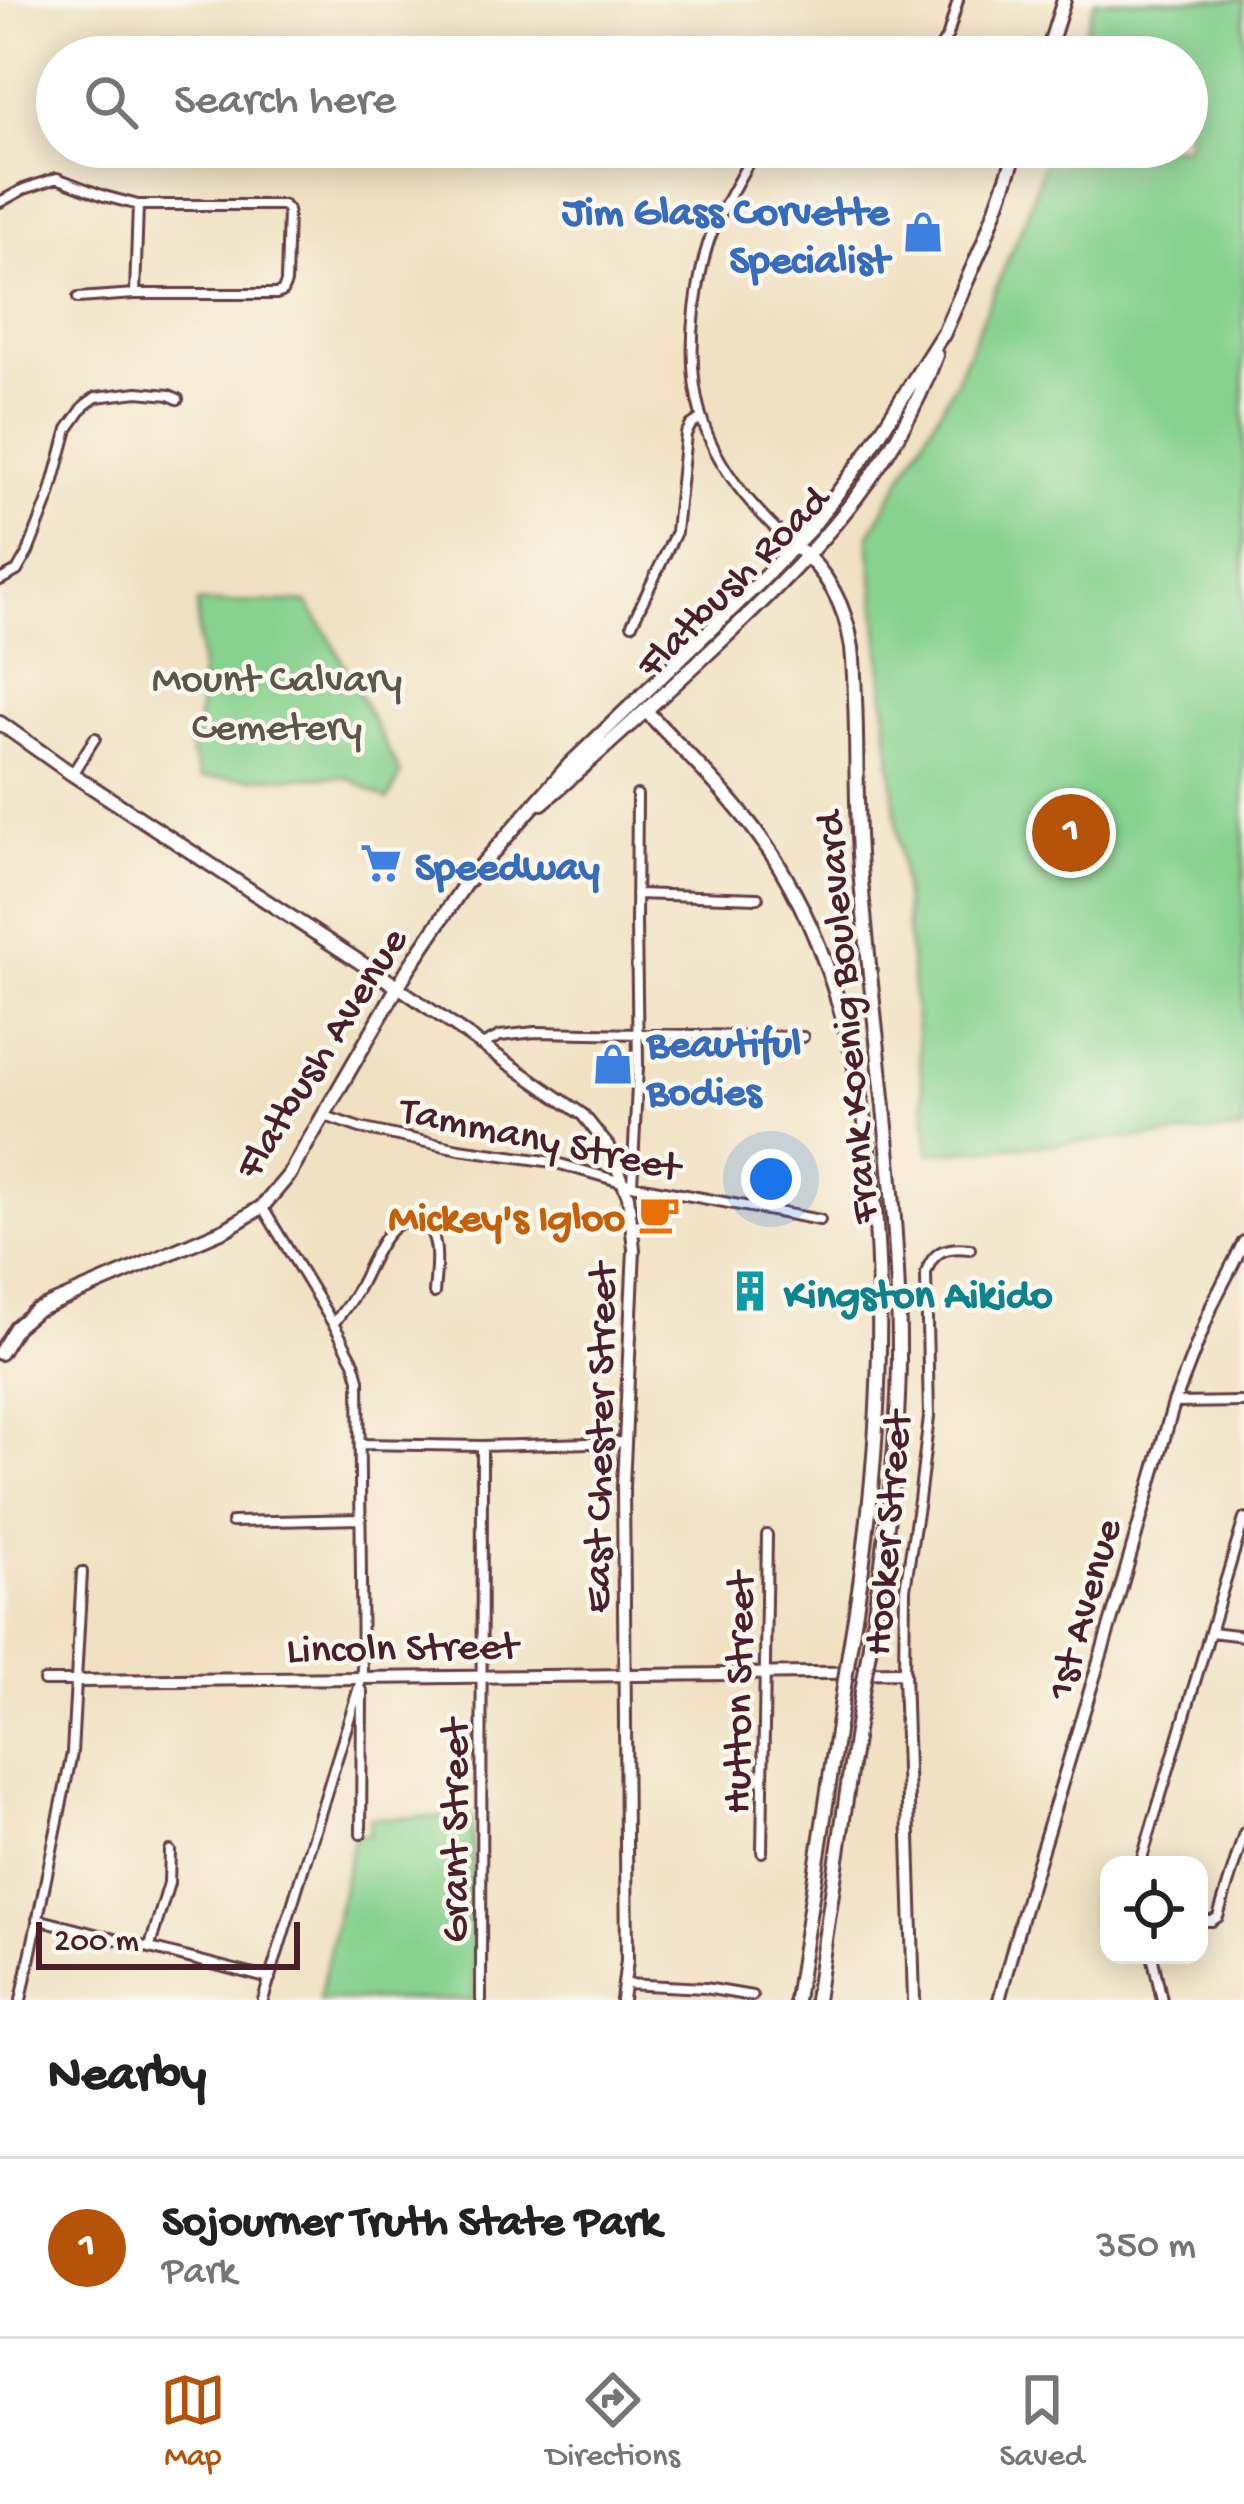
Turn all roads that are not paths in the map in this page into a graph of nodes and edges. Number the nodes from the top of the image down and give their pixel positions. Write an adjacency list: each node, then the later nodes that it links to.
1 (958, 0): 3 (street)
2 (1064, 0): 4 (main road)
3 (947, 36)
4 (1053, 36)
5 (746, 168): 13 (street)
6 (1010, 168): 11 (main road, Flatbush Road)
7 (0, 202): 8 (street)
8 (138, 205): 9 (street); 9 (street)
9 (135, 294): 10 (street)
10 (78, 298)
11 (944, 332): 14 (main road, Flatbush Road); 15 (main road, Flatbush Road)
12 (178, 399): 16 (street)
13 (700, 418): 14 (street); 17 (street)
14 (795, 546): 15 (main road, Frank Koenig Boulevard); 18 (main road, Flatbush Road)
15 (808, 556): 19 (main road, Flatbush Road); 77 (main road, Frank Koenig Boulevard, bridge)
16 (0, 580)
17 (632, 624)
18 (644, 691): 19 (main road); 24 (main road, Flatbush Road)
19 (646, 711): 24 (main road, Flatbush Road); 76 (main road, Frank Koenig Boulevard, bridge)
20 (0, 723): 22 (main road)
21 (95, 738): 22 (street)
22 (72, 774): 28 (main road)
23 (638, 795): 25 (street, East Chester Street)
24 (510, 832): 27 (main road, Flatbush Road)
25 (636, 894): 26 (street); 29 (street, East Chester Street)
26 (758, 898)
27 (441, 916): 28 (main road, Flatbush Avenue)
28 (398, 987): 31 (street, East Chester Street); 32 (main road, Flatbush Avenue)
29 (638, 1032): 30 (street); 31 (street); 33 (street, East Chester Street)
30 (803, 1037)
31 (484, 1044): 33 (street, East Chester Street)
32 (323, 1115): 33 (street, Tammany Street); 34 (main road, Flatbush Avenue)
33 (628, 1184): 35 (street, Tammany Street); 43 (street, East Chester Street)
34 (262, 1207): 39 (street); 40 (main road, Flatbush Avenue)
35 (820, 1220)
36 (1244, 1242): 42 (street, 1st Avenue)
37 (970, 1249): 54 (street, Hooker Street)
38 (434, 1293): 39 (street)
39 (333, 1324): 44 (street)
40 (0, 1353)
41 (1244, 1402): 42 (street)
42 (1174, 1403): 79 (street, 1st Avenue)
43 (624, 1442): 45 (street); 55 (street, East Chester Street)
44 (362, 1444): 45 (street); 46 (street)
45 (482, 1446): 56 (street, Grant Street)
46 (362, 1519): 48 (street); 57 (street)
47 (1244, 1519): 51 (street)
48 (232, 1522)
49 (767, 1535): 53 (street, Hutton Street)
50 (82, 1572): 58 (street)
51 (1211, 1632): 52 (street); 64 (street)
52 (1244, 1636)
53 (766, 1672): 54 (street, Lincoln Street); 55 (street, Lincoln Street); 63 (street, Hutton Street)
54 (904, 1672): 78 (street, Hooker Street)
55 (626, 1673): 56 (street, Lincoln Street); 70 (street, East Chester Street)
56 (481, 1675): 57 (street, Lincoln Street); 74 (street, Grant Street)
57 (362, 1677): 58 (street, Lincoln Street); 61 (street); 69 (street)
58 (77, 1681): 59 (street, Lincoln Street); 65 (street)
59 (44, 1682)
60 (1244, 1833): 66 (street)
61 (361, 1834)
62 (170, 1851): 67 (street)
63 (761, 1852)
64 (1143, 1856)
65 (38, 1918): 67 (street); 72 (street)
66 (1208, 1921)
67 (149, 1946): 69 (street)
68 (1154, 1964): 80 (street)
69 (270, 1979): 73 (street)
70 (625, 1984): 71 (street); 75 (street, East Chester Street)
71 (752, 1996)
72 (21, 2000)
73 (263, 2000)
74 (481, 2000)
75 (622, 2000)
76 (796, 2000)
77 (816, 2000)
78 (914, 2000)
79 (999, 2000)
80 (1162, 2000)

